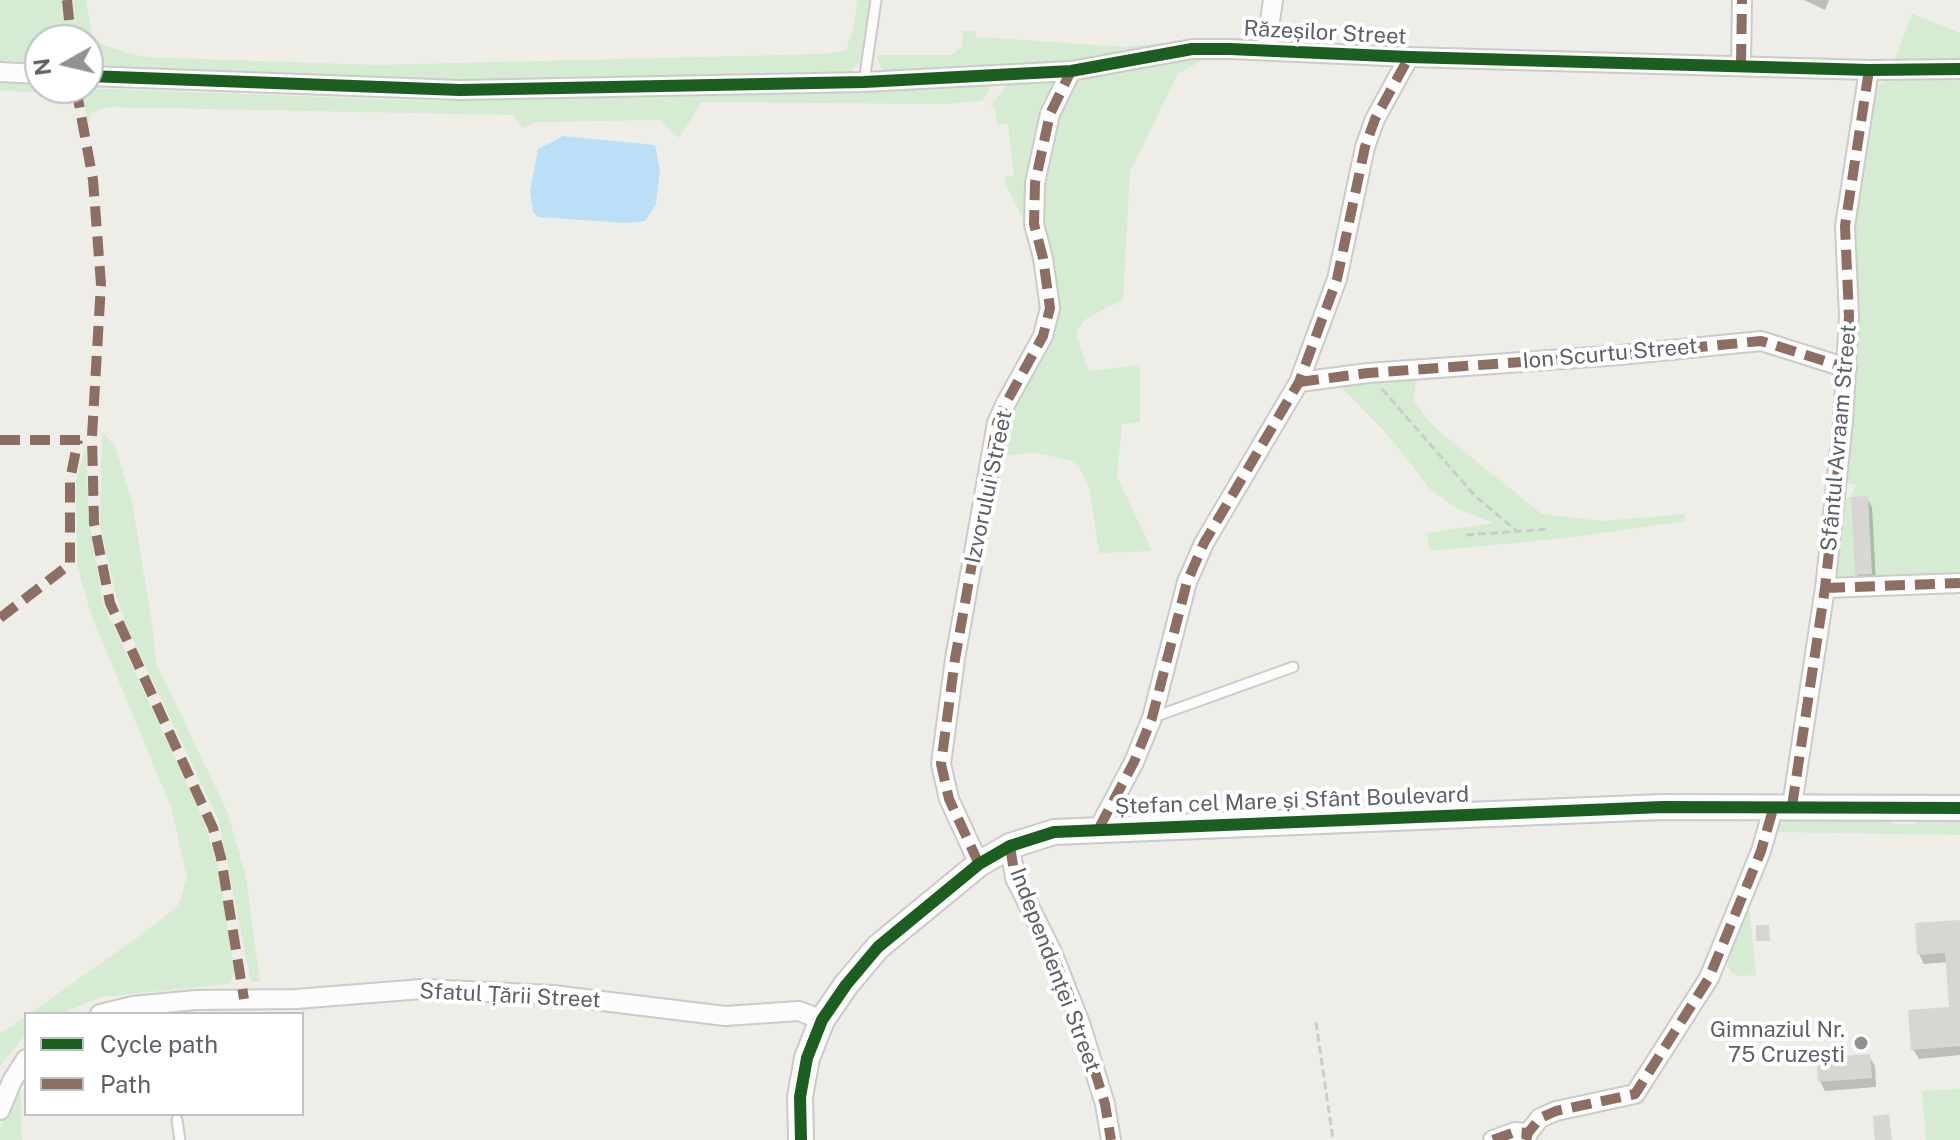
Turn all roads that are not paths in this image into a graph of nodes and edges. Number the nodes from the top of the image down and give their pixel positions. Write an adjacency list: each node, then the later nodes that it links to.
1 (876, 0): 13 (lane)
2 (1273, 0): 4 (street)
3 (1742, 0): 6 (street)
4 (1266, 49): 5 (street, Răzeșilor Street); 9 (street, Răzeșilor Street)
5 (1409, 57): 6 (street, Răzeșilor Street); 15 (street)
6 (1741, 64): 8 (street, Răzeșilor Street)
7 (1960, 69): 8 (street, Răzeșilor Street)
8 (1869, 70): 14 (street, Sfântul Avraam Street)
9 (1071, 71): 13 (street, Răzeșilor Street); 24 (street, Izvorului Street)
10 (0, 72): 11 (street)
11 (24, 73)
12 (104, 77): 13 (street, Răzeșilor Street)
13 (864, 82)
14 (1847, 368): 15 (street, Ion Scurtu Street); 17 (street, Sfântul Avraam Street)
15 (1299, 382): 19 (street)
16 (1960, 583): 17 (street)
17 (1825, 588): 20 (street, Sfântul Avraam Street)
18 (1293, 667): 19 (lane)
19 (1152, 718): 22 (street)
20 (1783, 806): 21 (street, Ștefan cel Mare și Sfânt Boulevard); 22 (street, Ștefan cel Mare și Sfânt Boulevard); 30 (street, Sfântul Avraam Street)
21 (1960, 808)
22 (1099, 828): 23 (street, Ștefan cel Mare și Sfânt Boulevard)
23 (1010, 846): 24 (street, Ștefan cel Mare și Sfânt Boulevard); 33 (street, Independenței Street)
24 (979, 864): 26 (street, Ștefan cel Mare și Sfânt Boulevard)
25 (108, 1012): 26 (street, Sfatul Țării Street)
26 (822, 1020): 32 (street, Ștefan cel Mare și Sfânt Boulevard)
27 (24, 1062): 28 (street)
28 (0, 1110)
29 (177, 1120): 31 (lane)
30 (1527, 1136): 34 (street)
31 (180, 1140)
32 (801, 1140)
33 (1111, 1140)
34 (1493, 1140)

